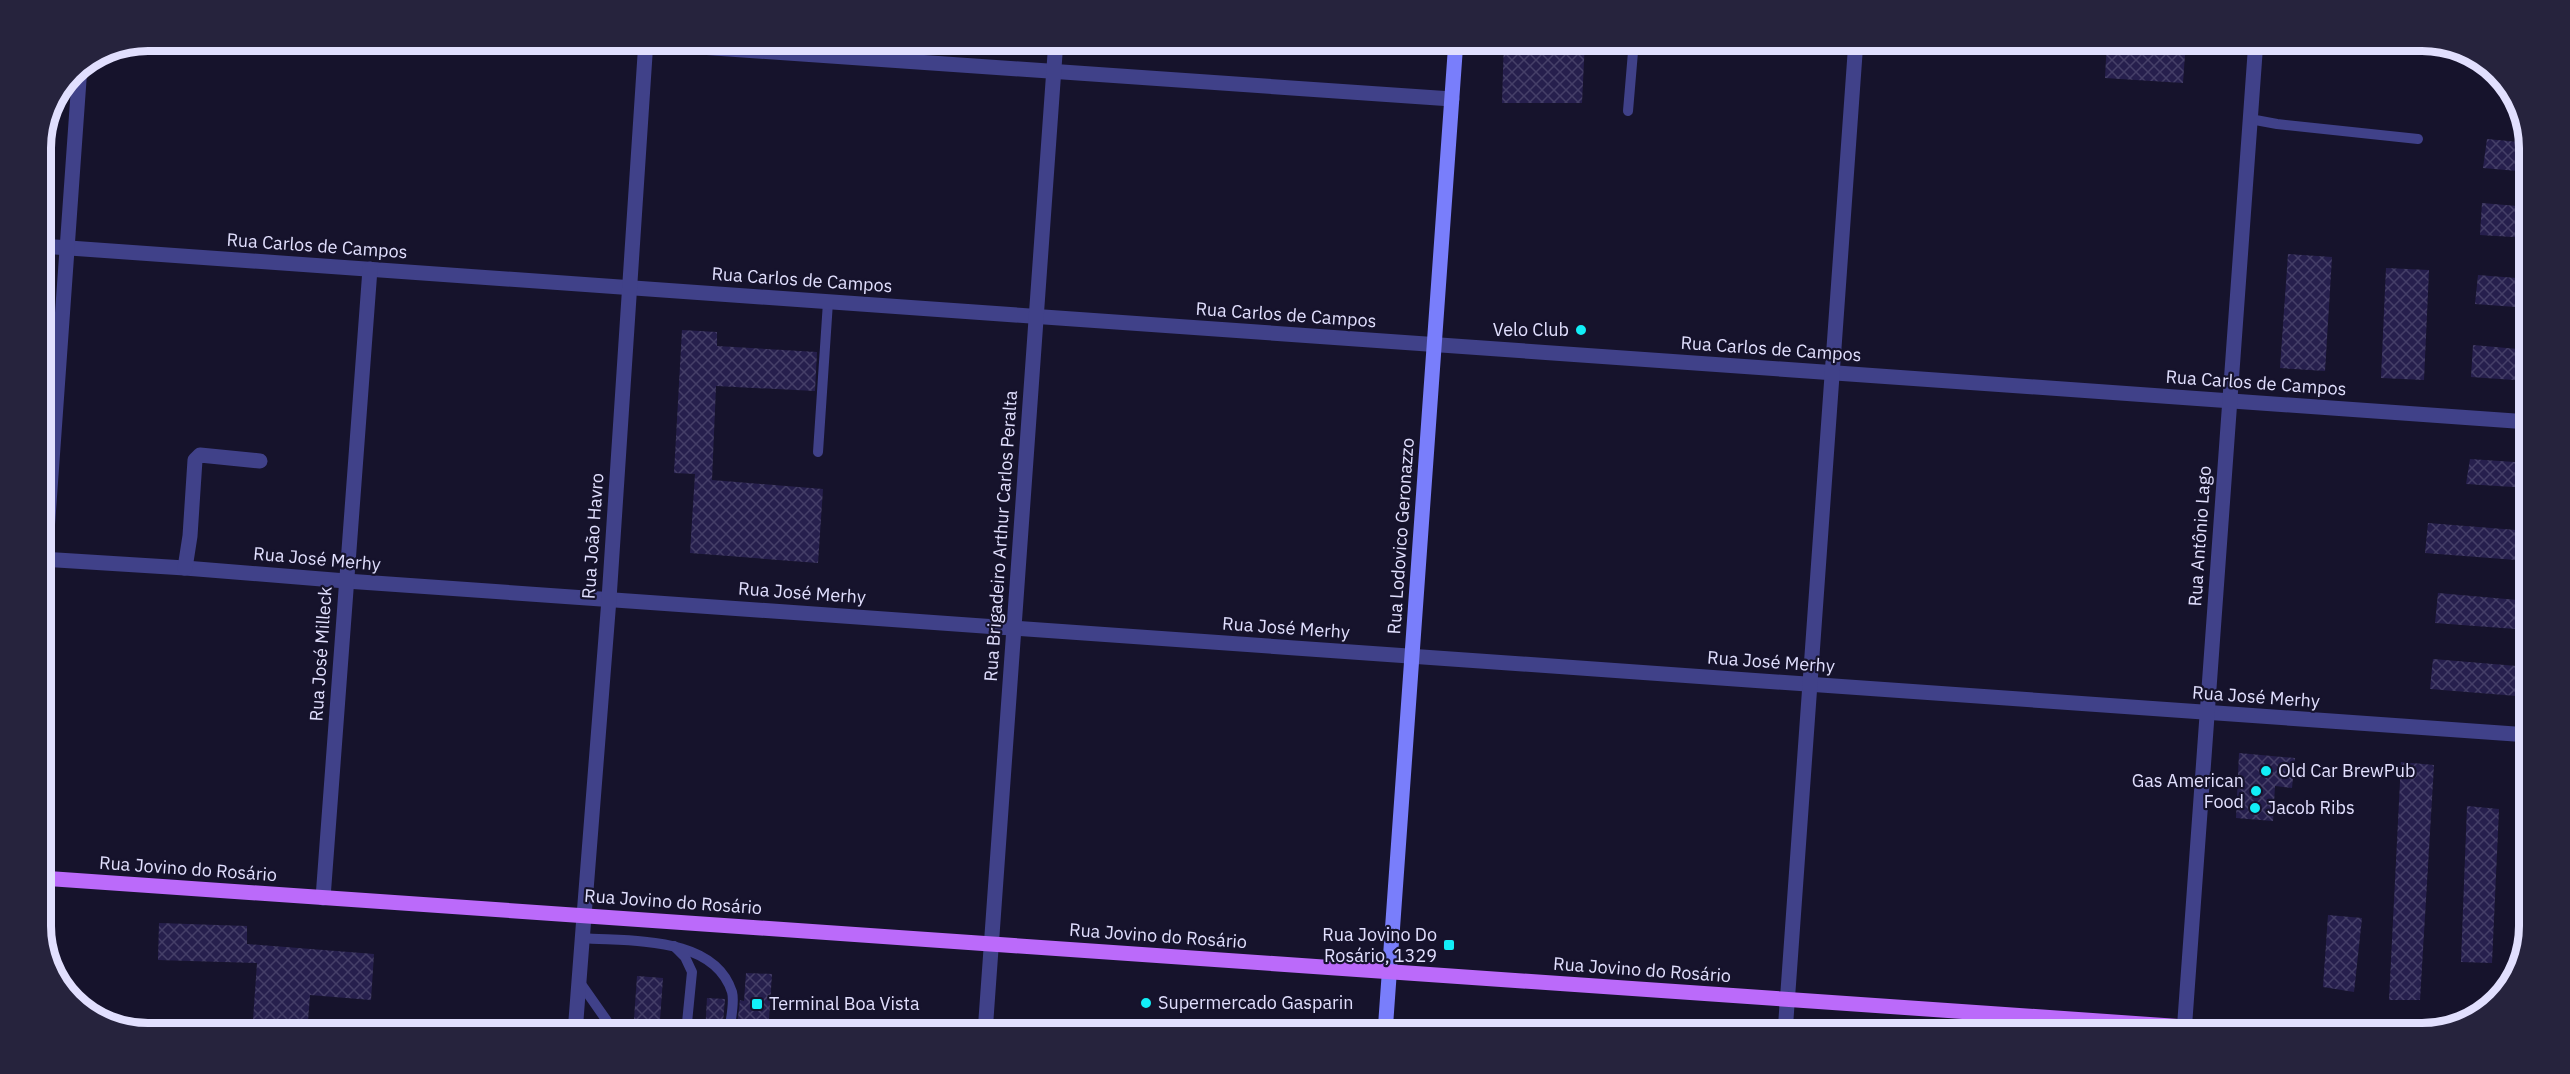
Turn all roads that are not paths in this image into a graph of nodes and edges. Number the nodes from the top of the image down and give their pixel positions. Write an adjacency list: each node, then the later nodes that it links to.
1 (645, 51): 17 (street, Rua João Havro)
2 (768, 51): 8 (street)
3 (1055, 51): 8 (street, Rua Brigadeiro Arthur Carlos Peralta)
4 (1455, 51): 10 (main road, Rua Lodovico Geronazzo)
5 (1633, 51): 11 (lane)
6 (1855, 51): 21 (street)
7 (2255, 51): 12 (street, Rua Antônio Lago)
8 (1053, 72): 10 (street); 19 (street, Rua Brigadeiro Arthur Carlos Peralta)
9 (79, 79): 15 (street)
10 (1452, 99): 20 (main road, Rua Lodovico Geronazzo)
11 (1628, 111)
12 (2250, 119): 13 (lane); 22 (street, Rua Antônio Lago)
13 (2418, 139)
14 (51, 247): 15 (street, Rua Carlos de Campos)
15 (67, 248): 16 (street, Rua Carlos de Campos); 25 (street)
16 (370, 269): 17 (street, Rua Carlos de Campos); 29 (street, Rua José Milleck)
17 (629, 288): 18 (street, Rua Carlos de Campos); 30 (street, Rua João Havro)
18 (828, 302): 19 (street, Rua Carlos de Campos); 24 (lane)
19 (1036, 316): 20 (street, Rua Carlos de Campos); 31 (street, Rua Brigadeiro Arthur Carlos Peralta)
20 (1434, 345): 21 (street, Rua Carlos de Campos); 32 (main road, Rua Lodovico Geronazzo)
21 (1832, 372): 22 (street, Rua Carlos de Campos); 33 (street)
22 (2229, 400): 23 (street, Rua Carlos de Campos); 34 (street, Rua Antônio Lago)
23 (2519, 421)
24 (818, 452)
25 (51, 456)
26 (260, 461): 28 (street)
27 (51, 560): 28 (street, Rua José Merhy)
28 (185, 568): 29 (street, Rua José Merhy)
29 (346, 581): 30 (street, Rua José Merhy); 37 (street, Rua José Milleck)
30 (609, 599): 31 (street, Rua José Merhy); 38 (street, Rua João Havro)
31 (1014, 628): 32 (street, Rua José Merhy); 40 (street, Rua Brigadeiro Arthur Carlos Peralta)
32 (1412, 656): 33 (street, Rua José Merhy); 42 (main road, Rua Lodovico Geronazzo)
33 (1810, 684): 34 (street, Rua José Merhy); 44 (street)
34 (2207, 713): 35 (street, Rua José Merhy); 53 (street, Rua Antônio Lago)
35 (2519, 734)
36 (51, 879): 37 (main road, Rua Jovino do Rosário)
37 (323, 898): 38 (main road, Rua Jovino do Rosário)
38 (584, 916): 39 (street, Rua João Havro); 40 (main road, Rua Jovino do Rosário)
39 (582, 938): 41 (lane); 43 (street, Rua João Havro)
40 (991, 944): 42 (main road, Rua Jovino do Rosário); 49 (street, Rua Brigadeiro Arthur Carlos Peralta)
41 (674, 945): 47 (lane); 48 (lane)
42 (1389, 972): 44 (main road, Rua Jovino do Rosário); 50 (main road, Rua Lodovico Geronazzo)
43 (579, 981): 45 (street, Rua João Havro); 46 (lane)
44 (1787, 1000): 51 (street); 52 (main road, Rua Jovino do Rosário)
45 (576, 1023)
46 (607, 1023)
47 (687, 1023)
48 (730, 1023)
49 (986, 1023)
50 (1386, 1023)
51 (1786, 1023)
52 (2091, 1023)
53 (2185, 1023)

